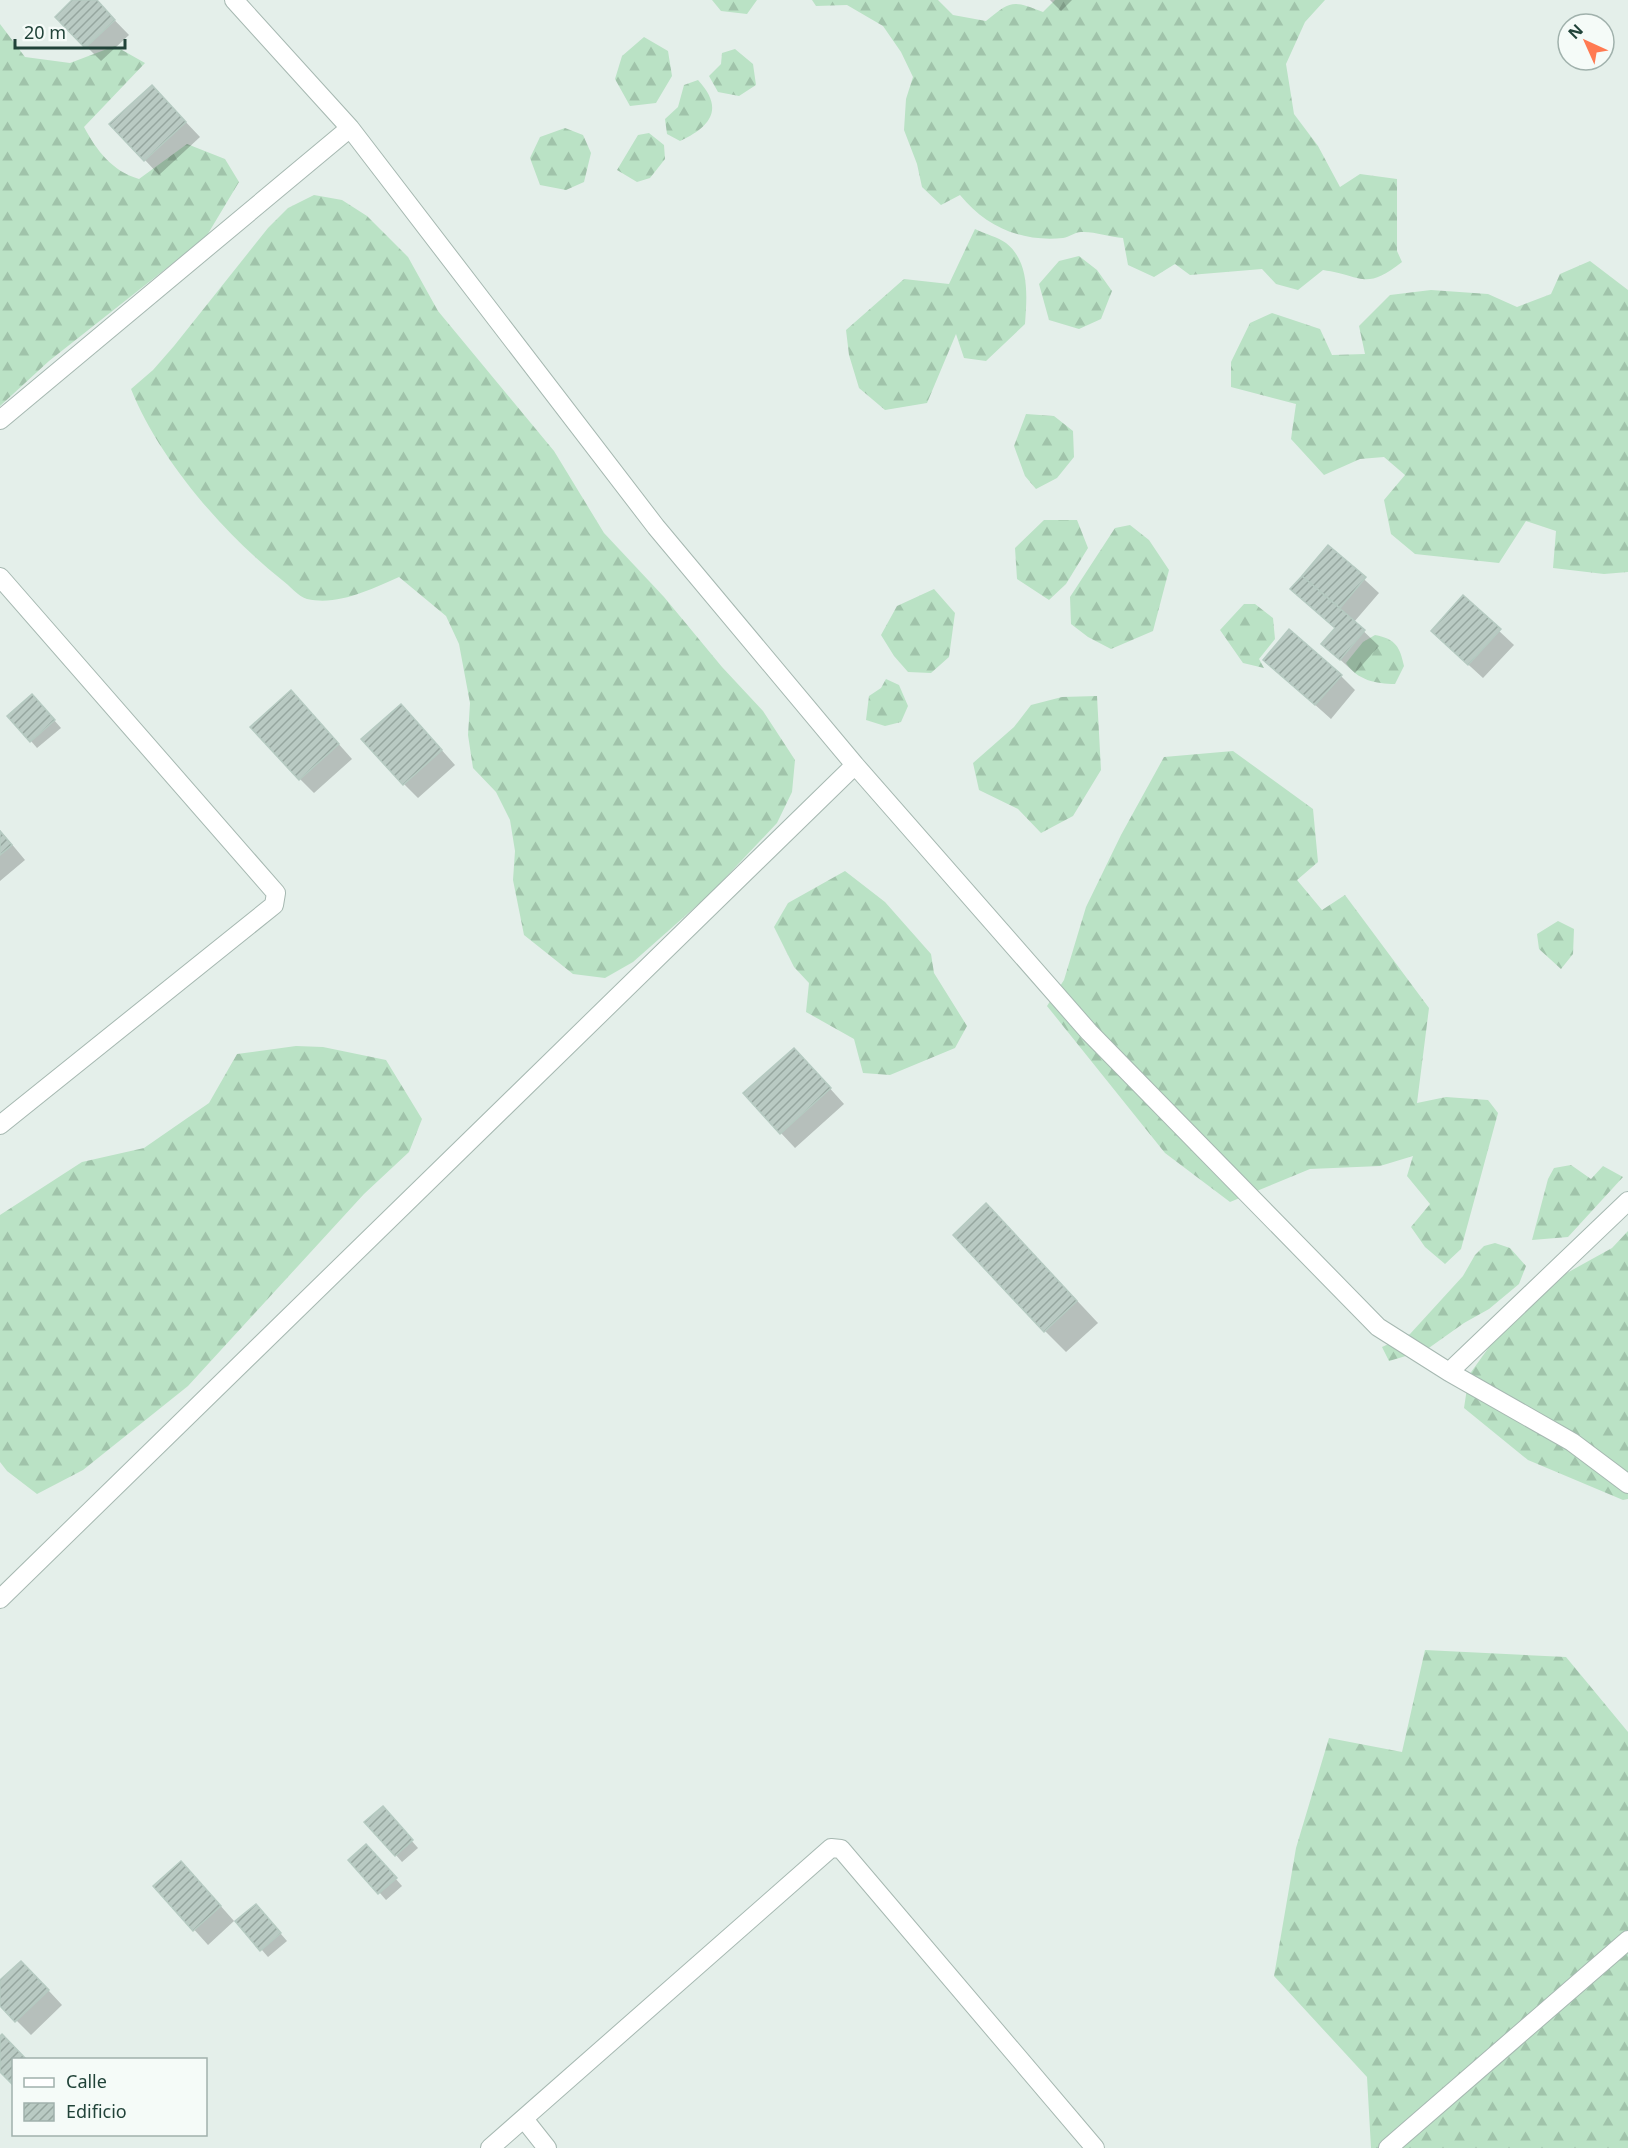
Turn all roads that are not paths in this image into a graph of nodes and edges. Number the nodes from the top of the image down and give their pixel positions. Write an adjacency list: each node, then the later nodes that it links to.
1 (234, 0): 2 (street)
2 (350, 128): 3 (street); 5 (street)
3 (0, 420)
4 (0, 577): 6 (street)
5 (855, 765): 8 (street); 10 (street)
6 (0, 1125)
7 (1628, 1201): 8 (street)
8 (1449, 1372): 9 (street)
9 (1628, 1484)
10 (0, 1599)
11 (1628, 1940): 16 (street)
12 (524, 2119): 13 (street); 14 (street); 15 (street)
13 (490, 2148)
14 (547, 2148)
15 (1095, 2148)
16 (1388, 2148)

